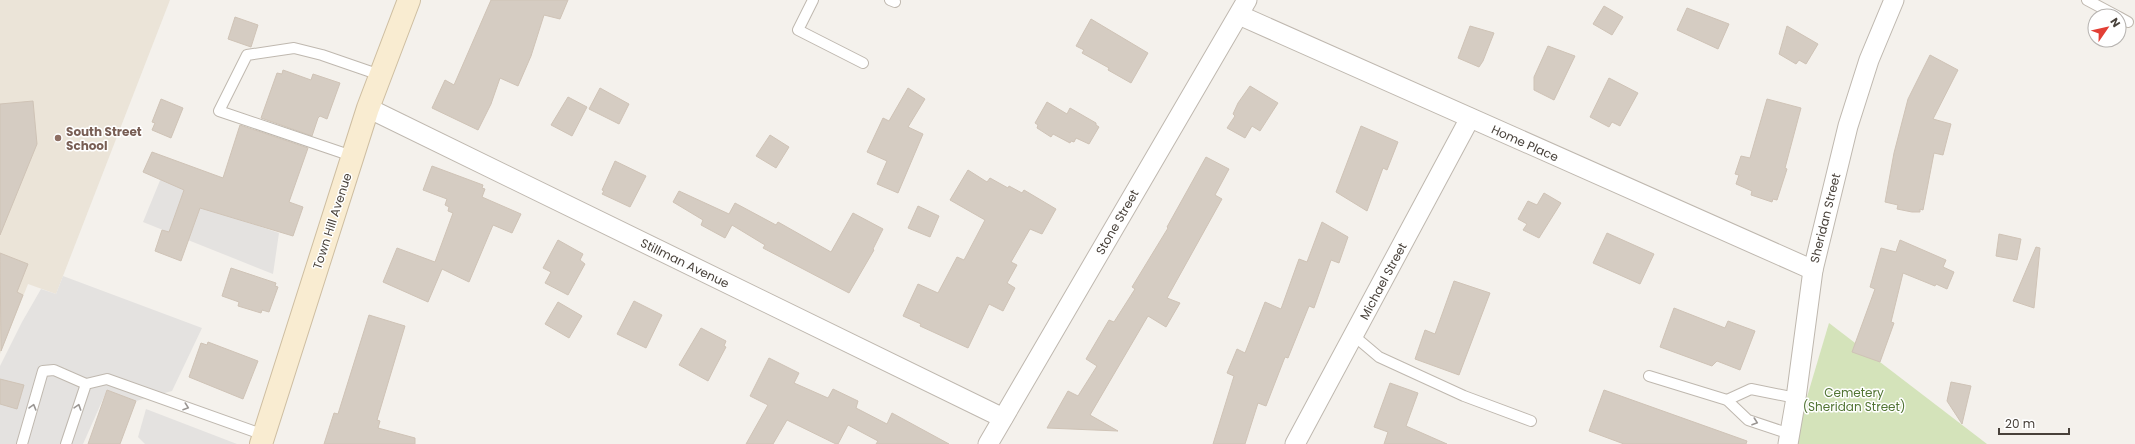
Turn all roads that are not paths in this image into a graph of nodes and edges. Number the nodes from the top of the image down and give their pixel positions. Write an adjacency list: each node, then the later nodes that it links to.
1 (409, 0): 8 (street, Town Hill Avenue)
2 (813, 0): 7 (lane)
3 (1894, 0): 12 (street, Sheridan Street)
4 (2087, 0): 6 (lane)
5 (1243, 7): 10 (street, Home Place); 18 (street, Stone Street)
6 (2102, 8)
7 (863, 63)
8 (380, 75): 9 (street, Town Hill Avenue); 11 (lane)
9 (368, 108): 11 (street, Town Hill Avenue); 18 (street, Stillman Avenue)
10 (1470, 118): 12 (street, Home Place); 13 (street, Michael Street)
11 (352, 156): 20 (street, Town Hill Avenue)
12 (1812, 270): 16 (street, Sheridan Street)
13 (1353, 335): 19 (lane); 25 (street, Michael Street)
14 (1649, 376): 17 (lane)
15 (86, 384): 20 (lane, one-way to 20); 22 (lane, one-way to 15); 23 (lane, one-way to 15)
16 (1796, 398): 17 (lane); 21 (street, Sheridan Street)
17 (1726, 400): 21 (lane, one-way to 21)
18 (1003, 418): 24 (street, Stone Street)
19 (1531, 421)
20 (263, 439)
21 (1789, 439)
22 (22, 444)
23 (66, 444)
24 (988, 444)
25 (1295, 444)

